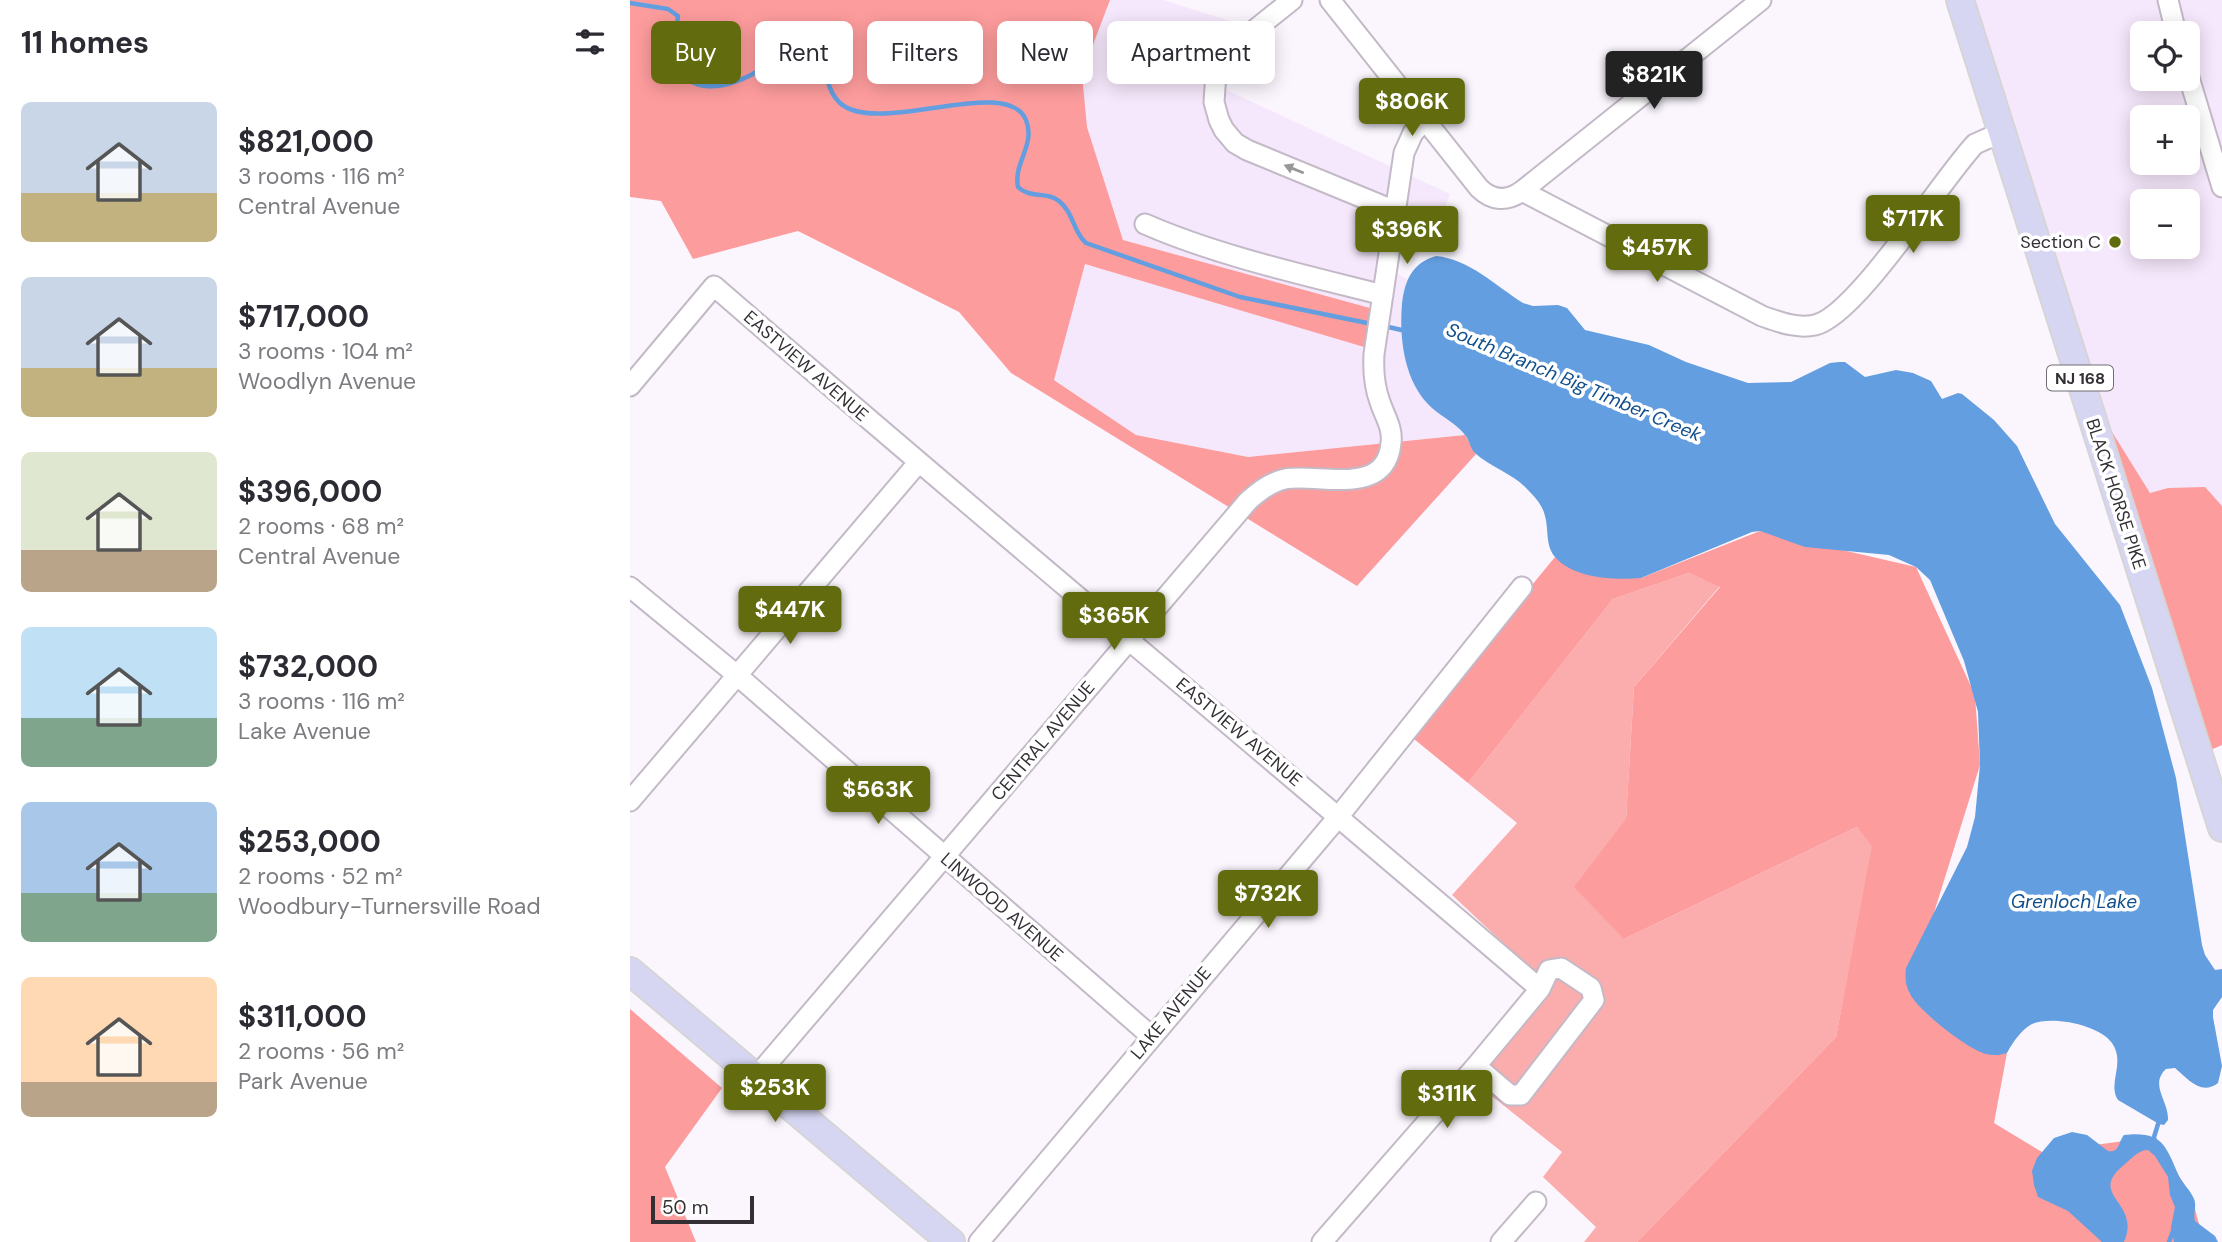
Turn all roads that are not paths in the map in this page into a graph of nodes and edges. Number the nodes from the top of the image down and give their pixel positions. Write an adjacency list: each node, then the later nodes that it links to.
1 (1292, 0): 12 (street, one-way to 1)
2 (1330, 0): 8 (street)
3 (1761, 0): 11 (street)
4 (1960, 0): 9 (main road, BLACK HORSE PIKE / NJ 168)
5 (2168, 0): 6 (street)
6 (2173, 21)
7 (2193, 91): 10 (street)
8 (1424, 121): 11 (street); 12 (street, CENTRAL AVENUE)
9 (2002, 132): 11 (street); 21 (main road, BLACK HORSE PIKE / NJ 168)
10 (2222, 187)
11 (1522, 191)
12 (1395, 211): 14 (street, CENTRAL AVENUE)
13 (1145, 223): 14 (street)
14 (1383, 295): 19 (street, CENTRAL AVENUE)
15 (630, 386): 16 (street, EASTVIEW AVENUE)
16 (918, 463): 19 (street, EASTVIEW AVENUE); 20 (street)
17 (630, 587): 20 (street, LINWOOD AVENUE)
18 (1522, 587): 23 (street, LAKE AVENUE)
19 (1129, 639): 23 (street, EASTVIEW AVENUE); 25 (street, CENTRAL AVENUE)
20 (738, 676): 22 (street); 25 (street, LINWOOD AVENUE)
21 (2211, 750): 24 (main road, BLACK HORSE PIKE / NJ 168)
22 (630, 801)
23 (1339, 816): 27 (street, EASTVIEW AVENUE); 28 (street, LAKE AVENUE)
24 (2222, 828)
25 (944, 857): 28 (street, LINWOOD AVENUE); 30 (street, CENTRAL AVENUE)
26 (630, 971): 30 (main road)
27 (1539, 989): 29 (street); 29 (street)
28 (1151, 1036): 33 (street, LAKE AVENUE)
29 (1476, 1066): 34 (street)
30 (756, 1077): 32 (main road)
31 (1536, 1202): 35 (street)
32 (951, 1242)
33 (979, 1242)
34 (1322, 1242)
35 (1501, 1242)

